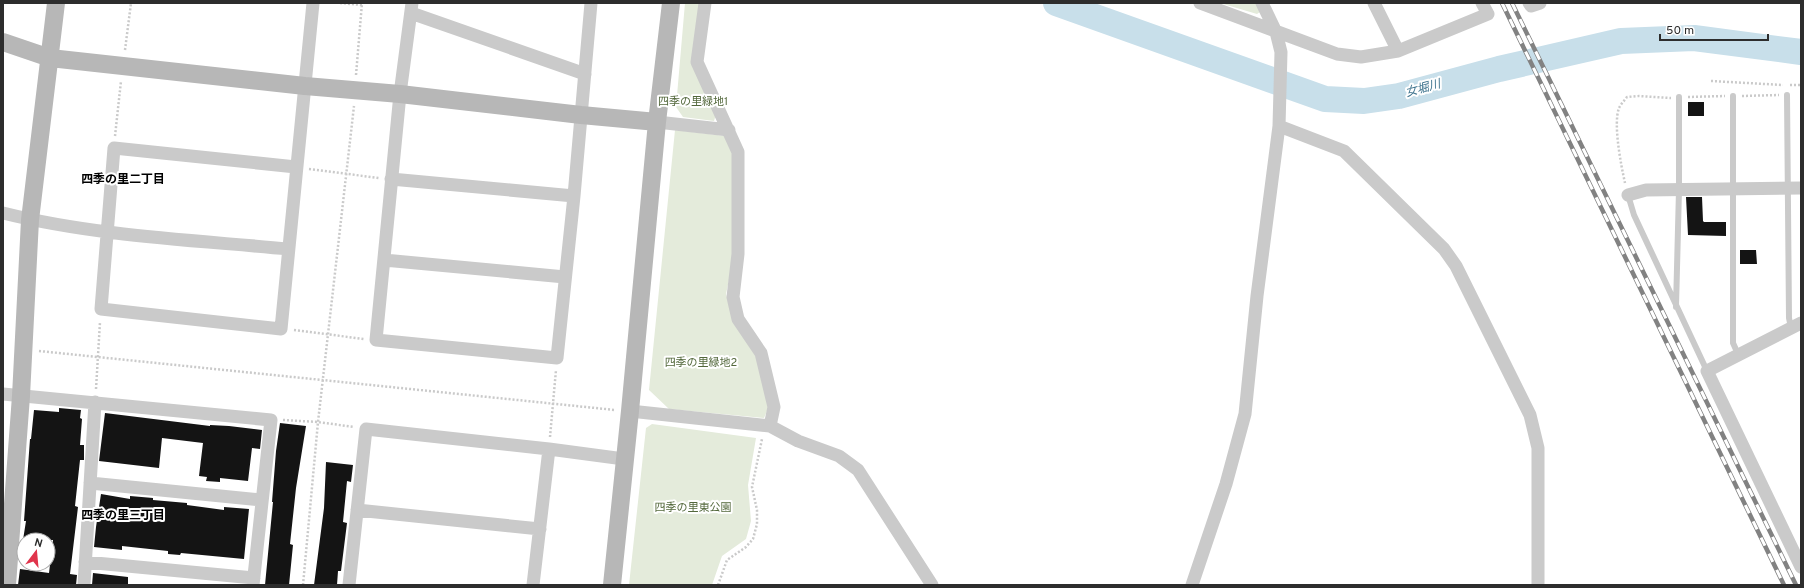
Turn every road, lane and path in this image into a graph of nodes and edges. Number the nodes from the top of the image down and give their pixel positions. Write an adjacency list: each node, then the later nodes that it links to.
1 (56, 3): 18 (street)
2 (313, 3): 22 (street)
3 (340, 3): 13 (path)
4 (591, 3): 19 (street)
5 (671, 3): 30 (street)
6 (705, 3): 31 (street)
7 (1200, 3): 15 (street)
8 (1262, 3): 15 (street)
9 (1374, 3): 17 (street)
10 (1482, 3): 17 (street)
11 (1529, 3): 12 (street)
12 (1540, 3)
13 (362, 4): 23 (path)
14 (412, 8): 19 (street); 24 (street)
15 (1276, 32): 17 (street); 29 (street)
16 (3, 42): 18 (street)
17 (1398, 51)
18 (50, 58): 22 (street); 42 (street)
19 (585, 74): 28 (street)
20 (1711, 81): 21 (path)
21 (1801, 85)
22 (305, 86): 23 (street); 32 (street)
23 (355, 90): 24 (street); 33 (path)
24 (400, 94): 28 (street); 34 (street)
25 (1788, 95): 35 (lane)
26 (1734, 96): 37 (lane)
27 (1679, 98): 38 (lane)
28 (581, 115): 30 (street); 40 (street)
29 (1278, 121): 85 (street); 86 (street)
30 (656, 122): 31 (street); 63 (street)
31 (729, 130): 66 (street)
32 (296, 167): 33 (path); 43 (street); 44 (street)
33 (346, 173): 34 (path); 51 (path)
34 (391, 179): 40 (street); 45 (street)
35 (1787, 188): 36 (street); 37 (street); 49 (lane)
36 (1801, 188)
37 (1733, 189): 38 (street); 54 (lane)
38 (1679, 190): 39 (street); 47 (lane)
39 (1628, 195): 47 (lane)
40 (574, 196): 46 (street)
41 (3, 213): 42 (street)
42 (30, 220): 43 (street); 53 (street)
43 (107, 231): 44 (street); 48 (street)
44 (288, 249): 50 (street)
45 (384, 260): 46 (street); 52 (street)
46 (565, 277): 56 (street)
47 (1676, 307): 57 (lane)
48 (101, 309): 50 (street); 55 (path)
49 (1796, 326): 54 (street)
50 (281, 329): 51 (path)
51 (329, 335): 52 (path); 58 (path)
52 (376, 340): 56 (street)
53 (24, 349): 55 (path); 60 (street)
54 (1738, 354): 57 (street)
55 (98, 356): 58 (path); 61 (path)
56 (557, 358): 62 (path)
57 (1707, 372): 75 (street)
58 (324, 379): 62 (path); 65 (path)
59 (3, 394): 60 (street)
60 (21, 396): 61 (street); 77 (street)
61 (95, 402): 64 (street); 70 (street)
62 (553, 402): 63 (path); 68 (path)
63 (630, 411): 66 (street); 69 (street)
64 (271, 420): 65 (path); 71 (street)
65 (318, 422): 67 (path); 79 (path)
66 (770, 426): 83 (path); 84 (street)
67 (366, 429): 68 (street); 72 (street)
68 (549, 449): 69 (street); 73 (street)
69 (624, 459): 82 (street)
70 (90, 483): 71 (street); 74 (street)
71 (262, 500): 76 (street)
72 (357, 510): 73 (street); 80 (street)
73 (540, 529): 81 (street)
74 (85, 562): 76 (street); 78 (street)
75 (1801, 567)
76 (254, 582)
77 (7, 585)
78 (84, 585)
79 (303, 585)
80 (349, 585)
81 (533, 585)
82 (612, 585)
83 (718, 585)
84 (932, 585)
85 (1192, 585)
86 (1538, 585)

